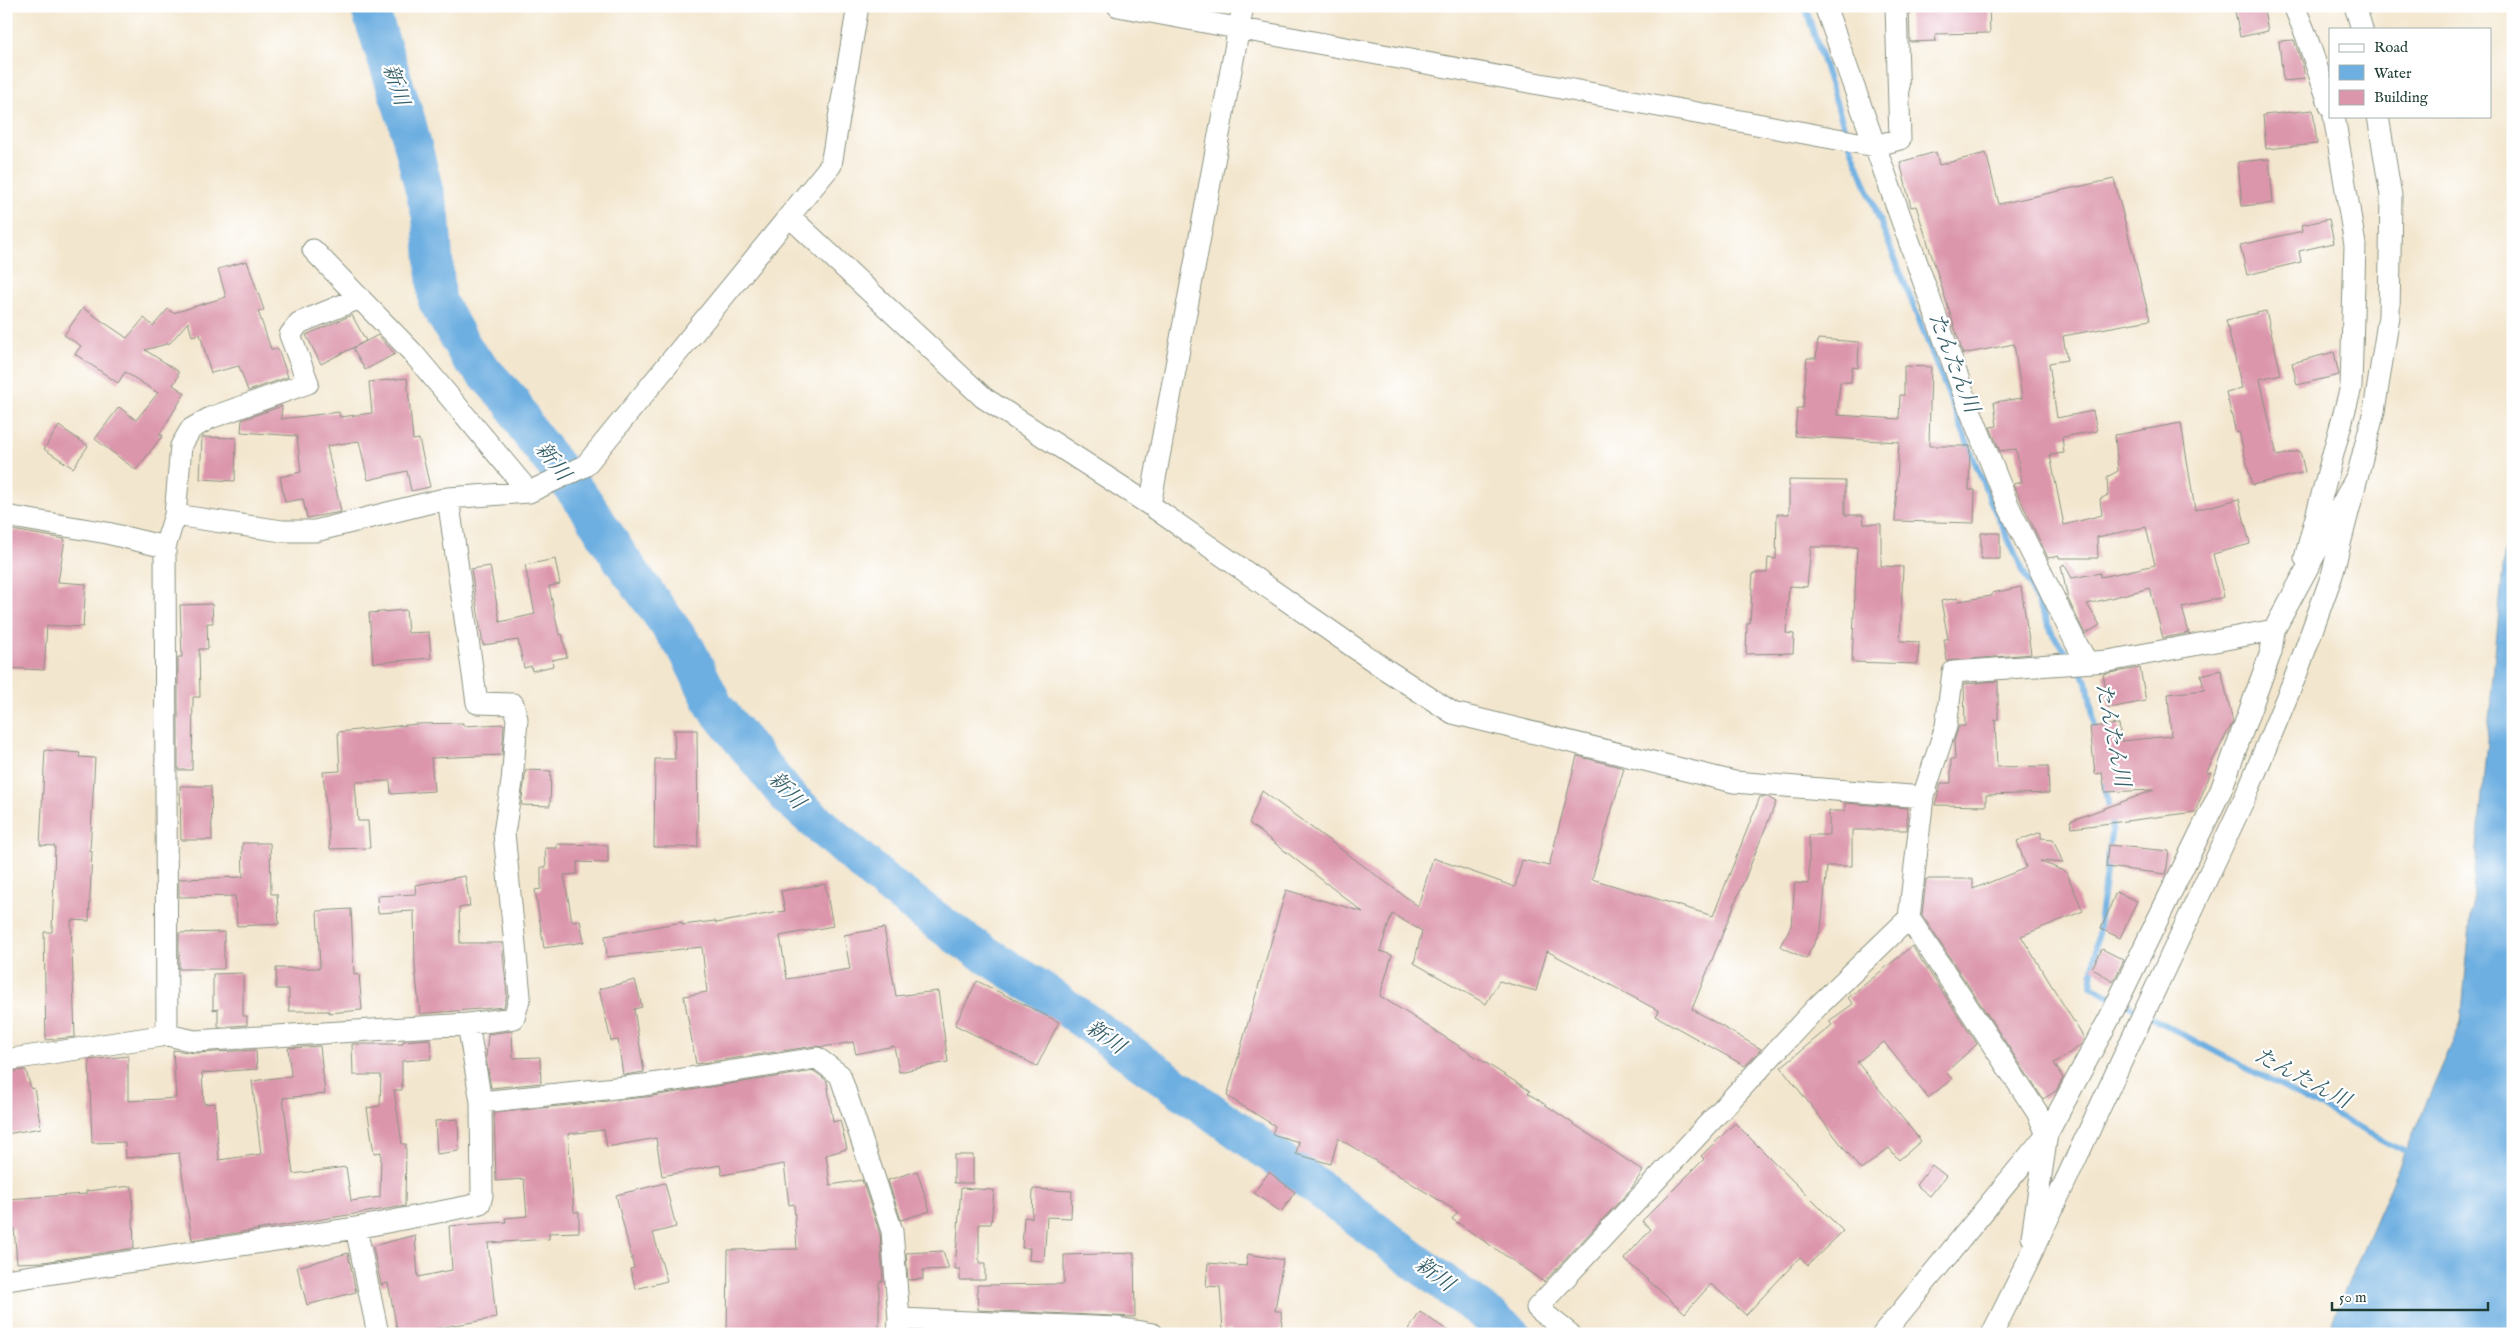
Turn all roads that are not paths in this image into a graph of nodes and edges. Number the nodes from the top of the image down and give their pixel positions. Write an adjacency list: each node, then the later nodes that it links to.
1 (858, 6): 14 (street)
2 (1118, 6): 8 (street)
3 (1243, 6): 8 (street)
4 (1825, 6): 13 (street)
5 (1896, 6): 13 (street)
6 (2294, 6): 10 (street)
7 (2355, 6): 9 (street)
8 (1238, 28): 13 (street); 20 (street)
9 (2362, 28)
10 (2329, 103)
11 (2334, 118): 24 (street)
12 (2378, 118): 17 (street)
13 (1875, 146): 26 (street)
14 (789, 216): 18 (street); 20 (street)
15 (313, 250): 16 (street)
16 (360, 298): 18 (street); 21 (street)
17 (2358, 476): 24 (street); 35 (street)
18 (529, 492): 19 (street)
19 (448, 498): 21 (street); 29 (street)
20 (1150, 505): 27 (street)
21 (175, 515): 23 (street)
22 (6, 516): 23 (street)
23 (166, 548): 30 (street)
24 (2297, 590): 25 (street)
25 (2274, 630): 26 (street); 33 (street)
26 (2088, 662): 27 (street)
27 (1923, 798): 28 (street)
28 (1909, 918): 33 (street); 40 (street)
29 (468, 1024): 30 (street); 32 (street)
30 (167, 1034): 31 (street)
31 (6, 1060)
32 (481, 1102): 34 (street); 37 (street)
33 (2047, 1134): 35 (street); 41 (street)
34 (356, 1228): 36 (street); 38 (street)
35 (2029, 1259): 42 (street)
36 (6, 1280)
37 (899, 1326): 39 (street)
38 (378, 1334)
39 (1153, 1334)
40 (1570, 1334)
41 (1883, 1334)
42 (1992, 1334)

